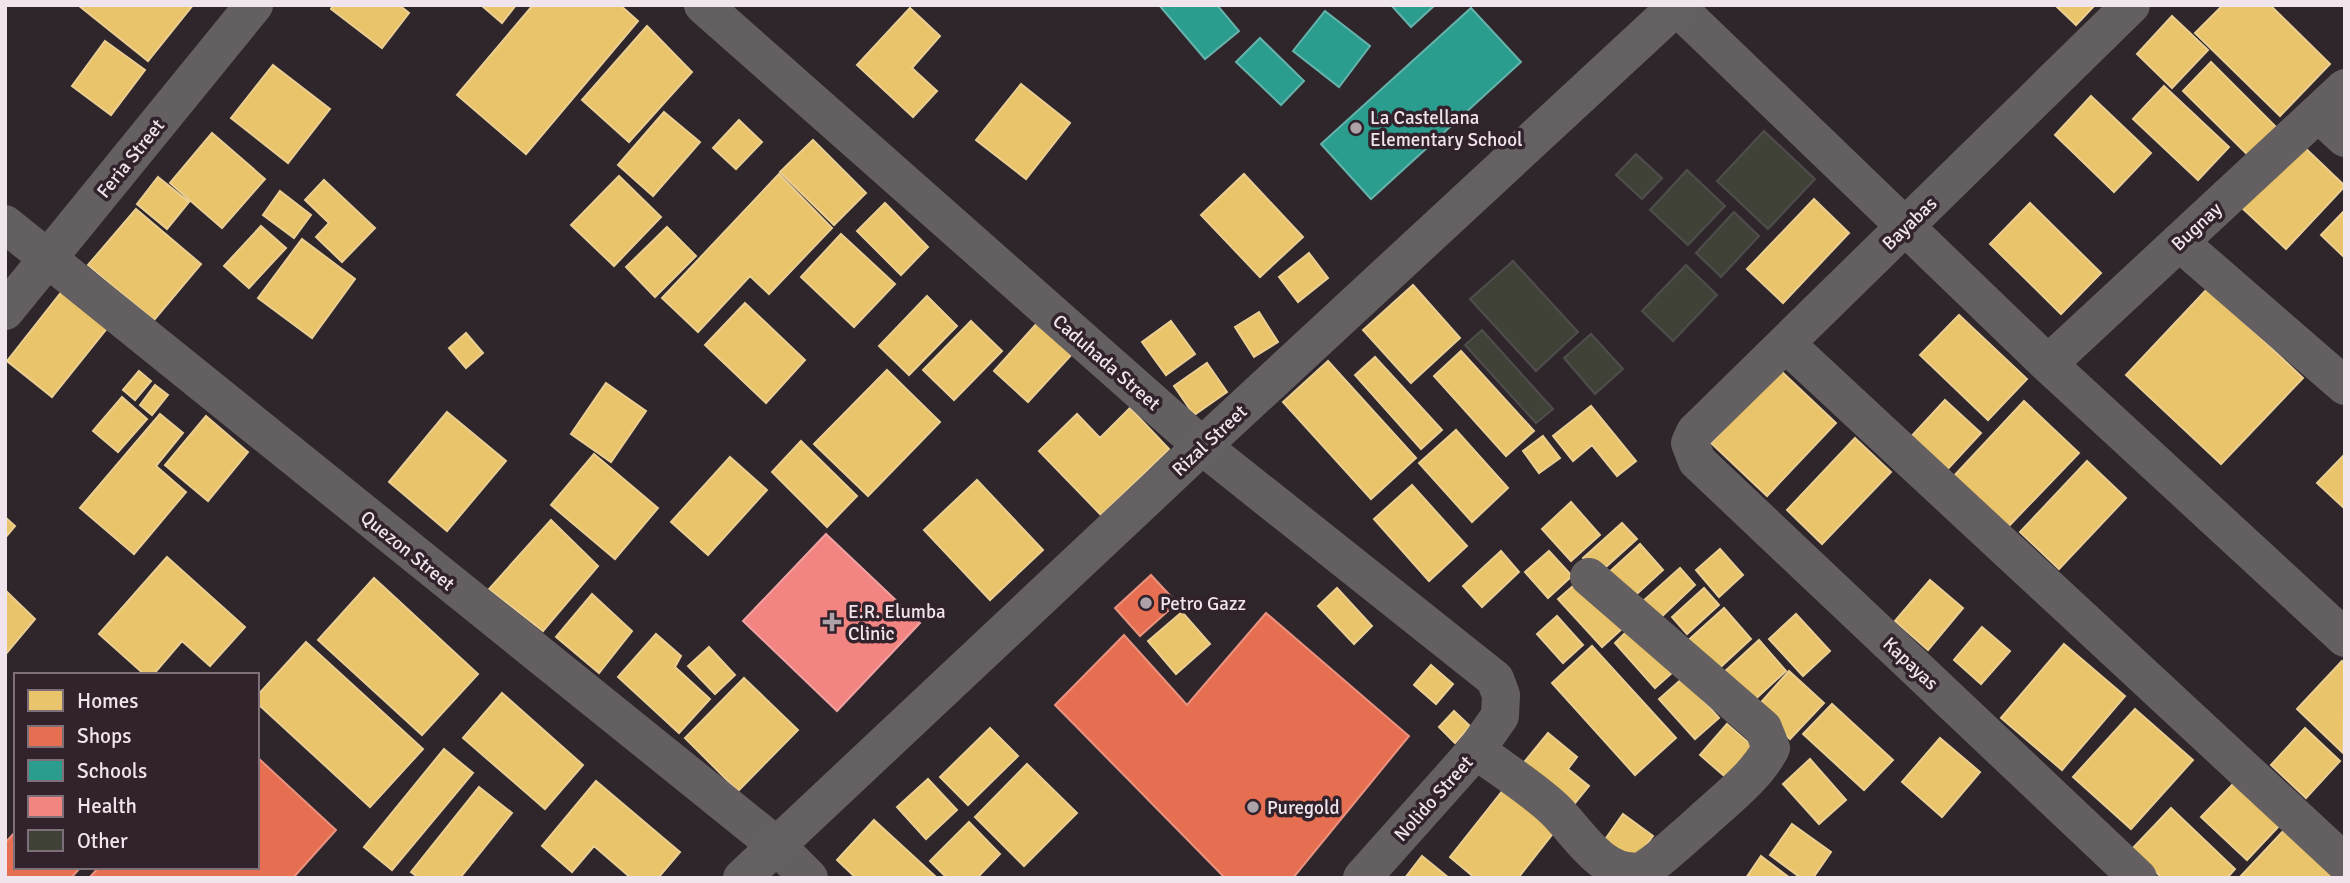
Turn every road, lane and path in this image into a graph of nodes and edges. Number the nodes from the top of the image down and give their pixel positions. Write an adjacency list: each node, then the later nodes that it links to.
1 (254, 5): 9 (street, Feria Street)
2 (704, 5): 15 (street, Caduhada Street)
3 (2131, 5): 7 (street, Bayabas)
4 (1677, 6): 7 (street); 15 (main road, Rizal Street)
5 (2336, 113): 8 (street, Bugnay)
6 (5, 224): 9 (street, Quezon Street)
7 (1905, 227): 11 (street, Bayabas); 12 (street)
8 (2179, 242): 12 (street, Bugnay); 13 (street)
9 (47, 259): 10 (street, Feria Street); 20 (street, Quezon Street)
10 (5, 311)
11 (1786, 344): 14 (street, Bayabas); 21 (street)
12 (2048, 364): 17 (street)
13 (2345, 386)
14 (1690, 443): 25 (street, Kapayas)
15 (1202, 446): 18 (street, Caduhada Street); 20 (main road, Rizal Street)
16 (1589, 577): 19 (street)
17 (2345, 638)
18 (1500, 716): 19 (street, Nolido Street)
19 (1476, 750): 24 (street, Nolido Street)
20 (777, 846): 22 (main road, Rizal Street); 23 (street, Quezon Street)
21 (2345, 863)
22 (742, 878)
23 (809, 878)
24 (1362, 878)
25 (2138, 878)

